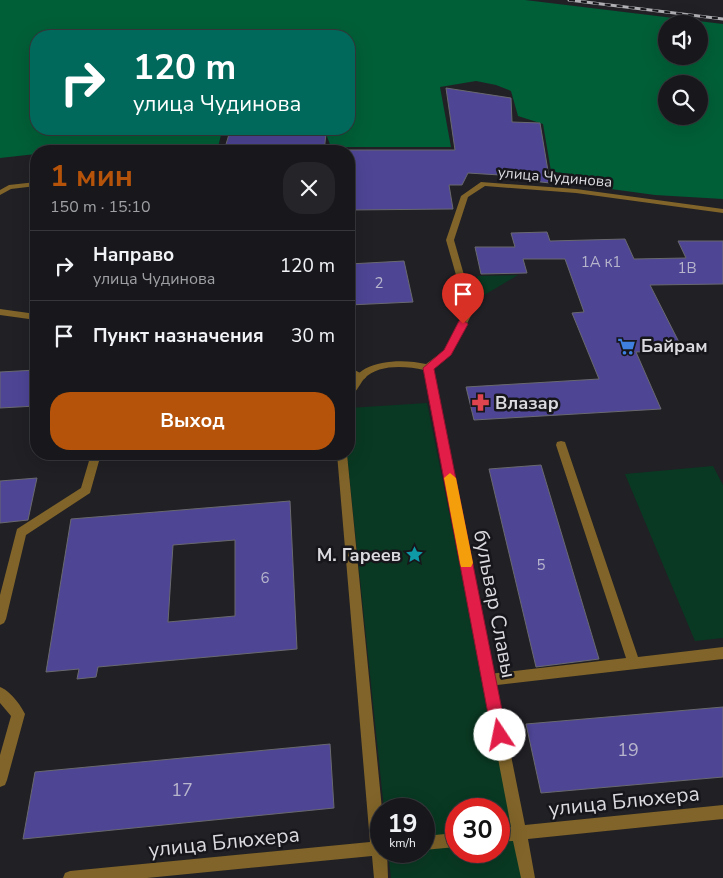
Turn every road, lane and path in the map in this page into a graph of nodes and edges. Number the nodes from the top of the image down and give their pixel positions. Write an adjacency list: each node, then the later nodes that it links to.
1 (30, 185): 2 (street)
2 (0, 193)
3 (723, 211): 6 (street, улица Чудинова)
4 (0, 312): 5 (street)
5 (30, 316)
6 (428, 368): 8 (street); 16 (street, бульвар Славы)
7 (355, 374): 8 (street)
8 (361, 377): 9 (street)
9 (355, 385)
10 (561, 445): 15 (street)
11 (94, 460): 13 (street)
12 (343, 460): 19 (street)
13 (0, 619)
14 (723, 654): 15 (street)
15 (634, 664): 16 (street)
16 (489, 680): 21 (street, бульвар Славы)
17 (0, 693): 18 (street)
18 (0, 780)
19 (375, 798)
20 (723, 812): 21 (street, улица Блюхера)
21 (519, 833): 22 (street, улица Блюхера); 27 (street, бульвар Славы)
22 (510, 834)
23 (370, 849): 25 (street, улица Блюхера)
24 (380, 863): 26 (street)
25 (70, 878)
26 (381, 878)
27 (528, 878)

